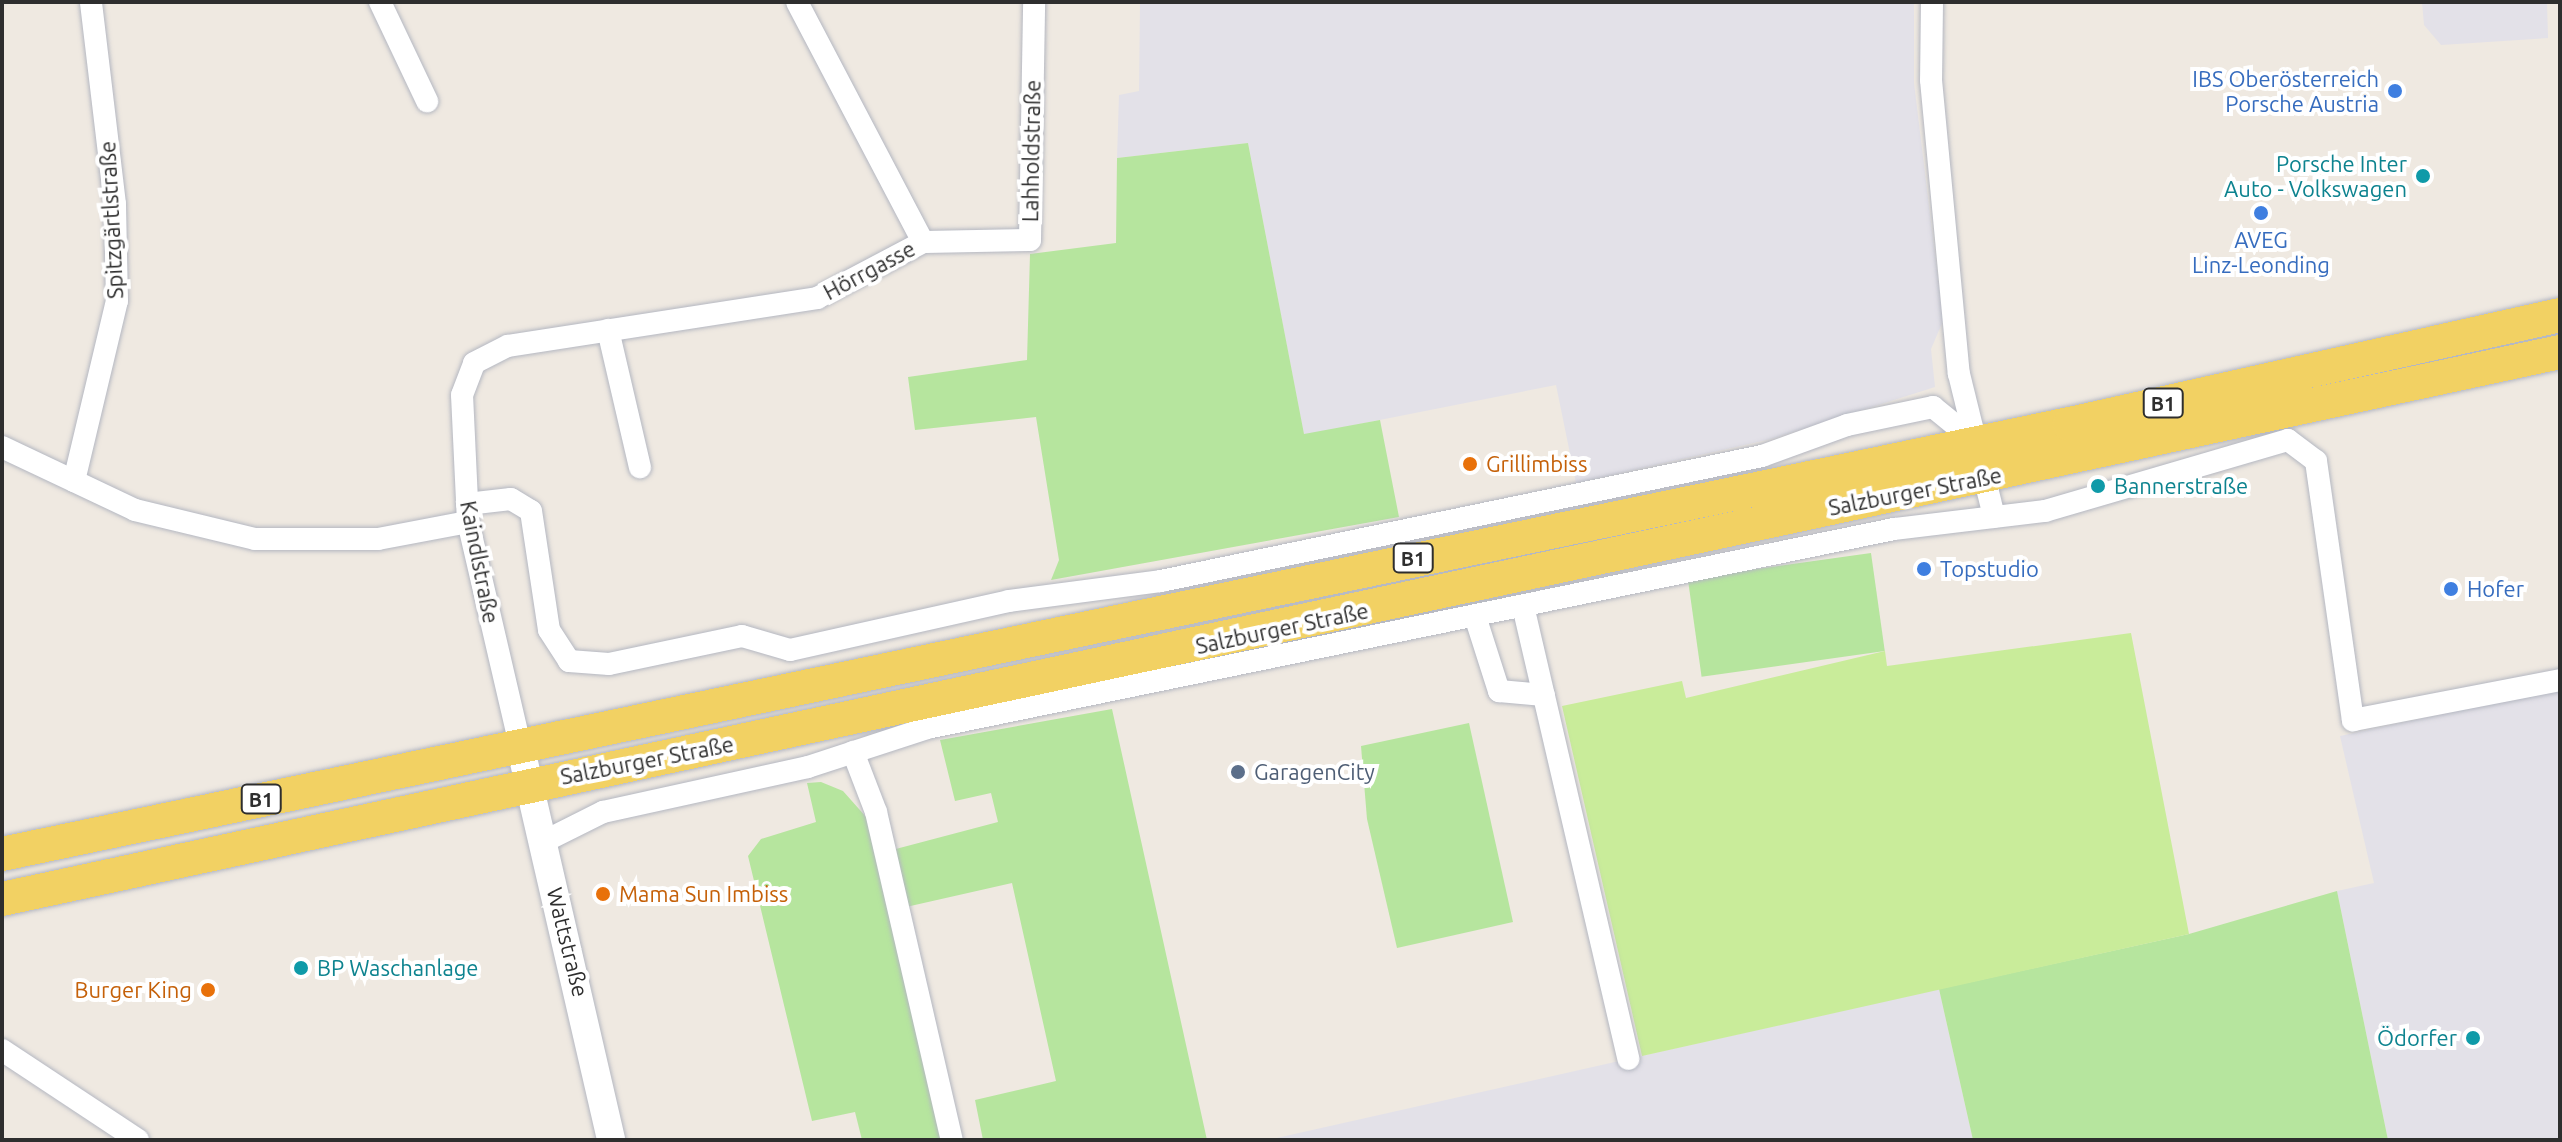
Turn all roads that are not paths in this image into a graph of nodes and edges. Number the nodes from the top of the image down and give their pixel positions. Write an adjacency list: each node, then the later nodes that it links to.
1 (91, 2): 16 (street, Spitzgärtlstraße)
2 (380, 2): 6 (street)
3 (797, 2): 7 (street, Hörrgasse)
4 (1034, 2): 7 (street, Lahholdstraße)
5 (1932, 2): 12 (street)
6 (427, 101)
7 (923, 242): 9 (street, Hörrgasse)
8 (2560, 315): 12 (main road, Salzburger Straße / B1)
9 (608, 330): 11 (street, Hörrgasse); 14 (street)
10 (2560, 352): 15 (main road, Salzburger Straße / B1)
11 (466, 377): 17 (street, Kaindlstraße)
12 (1976, 442): 15 (street); 17 (street, Salzburger Straße); 23 (main road, Salzburger Straße / B1)
13 (2, 447): 16 (street)
14 (640, 467)
15 (1984, 477): 18 (street); 25 (main road, Salzburger Straße / B1)
16 (74, 481): 17 (street)
17 (468, 513): 23 (street, Kaindlstraße)
18 (1994, 517): 19 (street, Salzburger Straße); 21 (street, Salzburger Straße)
19 (1523, 606): 20 (street, Salzburger Straße); 22 (street)
20 (1475, 616): 22 (street); 24 (street, Salzburger Straße)
21 (2560, 680)
22 (1544, 695): 30 (street)
23 (520, 745): 25 (street, Wattstraße); 27 (main road, Salzburger Straße / B1)
24 (853, 752): 26 (street, Salzburger Straße); 33 (street)
25 (530, 784): 26 (street, Wattstraße); 28 (main road, Salzburger Straße / B1)
26 (545, 841): 32 (street, Wattstraße)
27 (2, 854)
28 (2, 899)
29 (2, 1050): 31 (street)
30 (1628, 1059)
31 (138, 1140)
32 (611, 1140)
33 (952, 1140)

